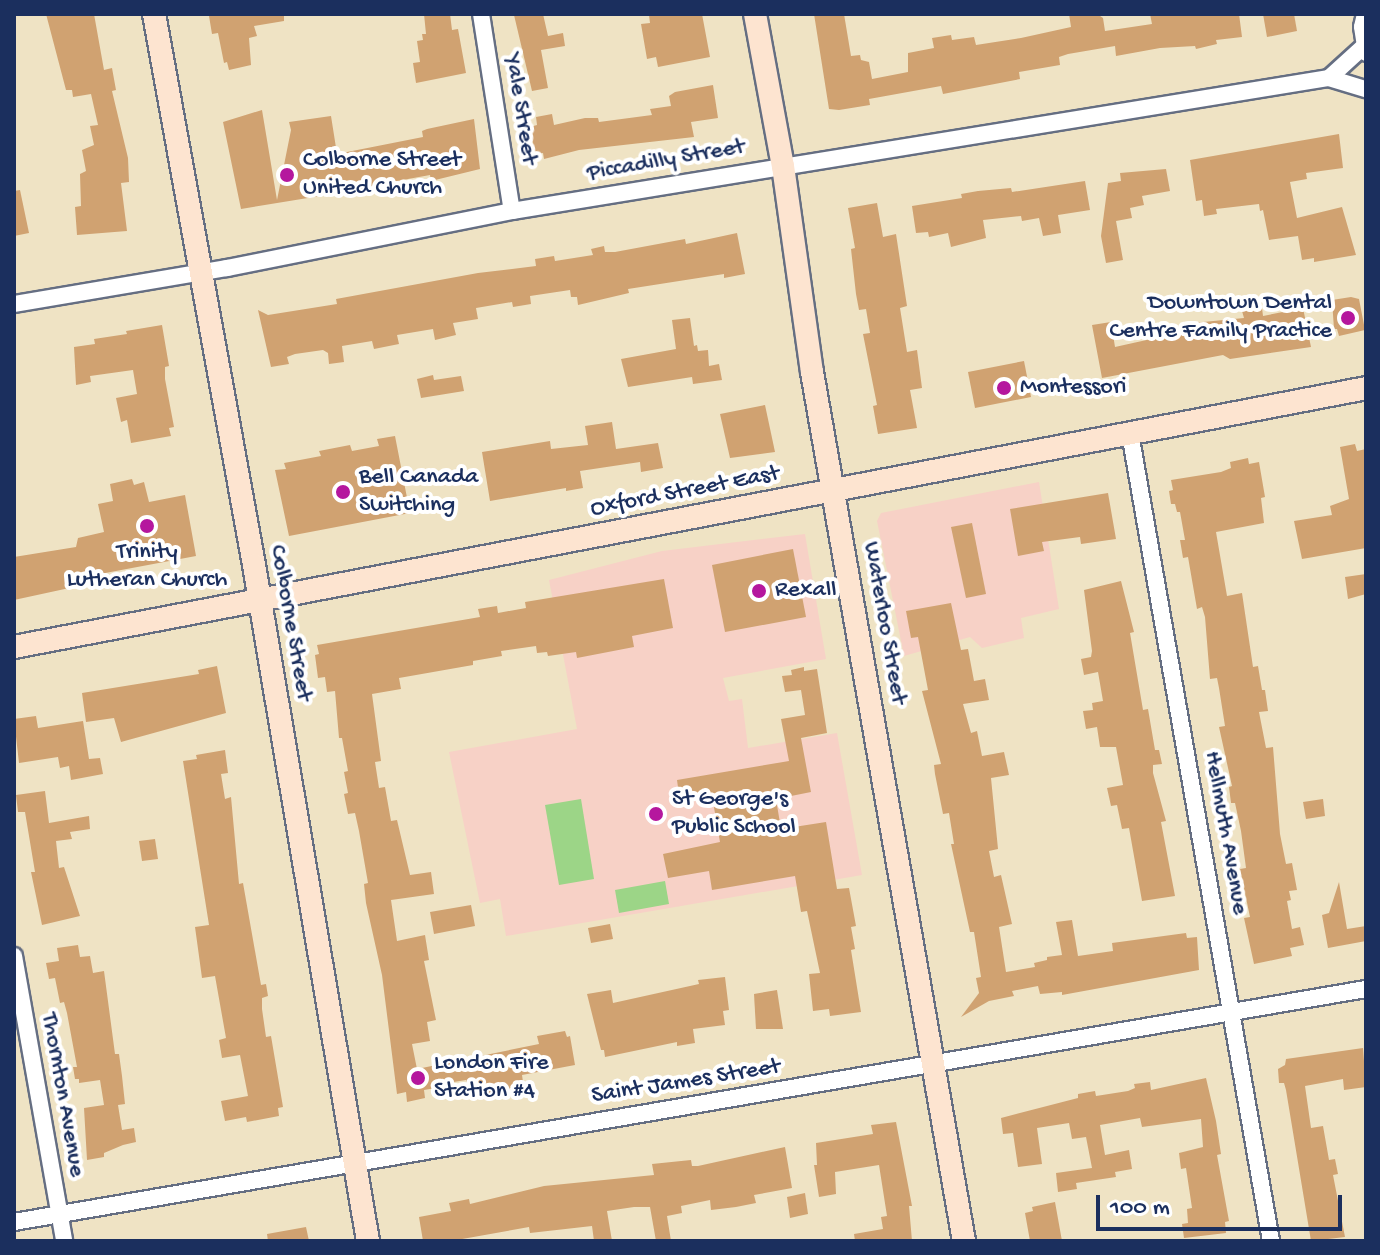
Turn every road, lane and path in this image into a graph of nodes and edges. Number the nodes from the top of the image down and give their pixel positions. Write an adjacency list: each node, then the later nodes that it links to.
1 (154, 14): 11 (street, Colborne Street)
2 (481, 14): 10 (street, Yale Street)
3 (755, 14): 9 (street, Waterloo Street)
4 (1365, 14): 5 (street)
5 (1366, 20): 6 (street)
6 (1365, 49): 7 (street)
7 (1329, 78): 8 (street, Piccadilly Street); 9 (street, Piccadilly Street)
8 (1366, 89)
9 (783, 166): 10 (street, Piccadilly Street); 15 (street, Waterloo Street)
10 (512, 211): 11 (street, Piccadilly Street)
11 (201, 272): 12 (street, Piccadilly Street); 16 (street, Colborne Street)
12 (14, 304)
13 (1366, 388): 14 (street, Oxford Street East)
14 (1130, 433): 15 (street, Oxford Street East); 20 (street, Hellmuth Avenue)
15 (835, 490): 16 (street, Oxford Street East); 21 (street, Waterloo Street)
16 (259, 600): 17 (street, Oxford Street East); 22 (street, Colborne Street)
17 (14, 647)
18 (14, 956): 23 (street, Thornton Avenue)
19 (1366, 989): 20 (street, Saint James Street)
20 (1233, 1011): 21 (street, Saint James Street); 28 (street, Hellmuth Avenue)
21 (933, 1065): 22 (street, Saint James Street); 27 (street, Waterloo Street)
22 (354, 1162): 23 (street, Saint James Street); 26 (street, Colborne Street)
23 (59, 1214): 24 (street, Saint James Street); 25 (street, Thornton Avenue)
24 (14, 1222)
25 (64, 1241)
26 (368, 1241)
27 (964, 1241)
28 (1271, 1241)

